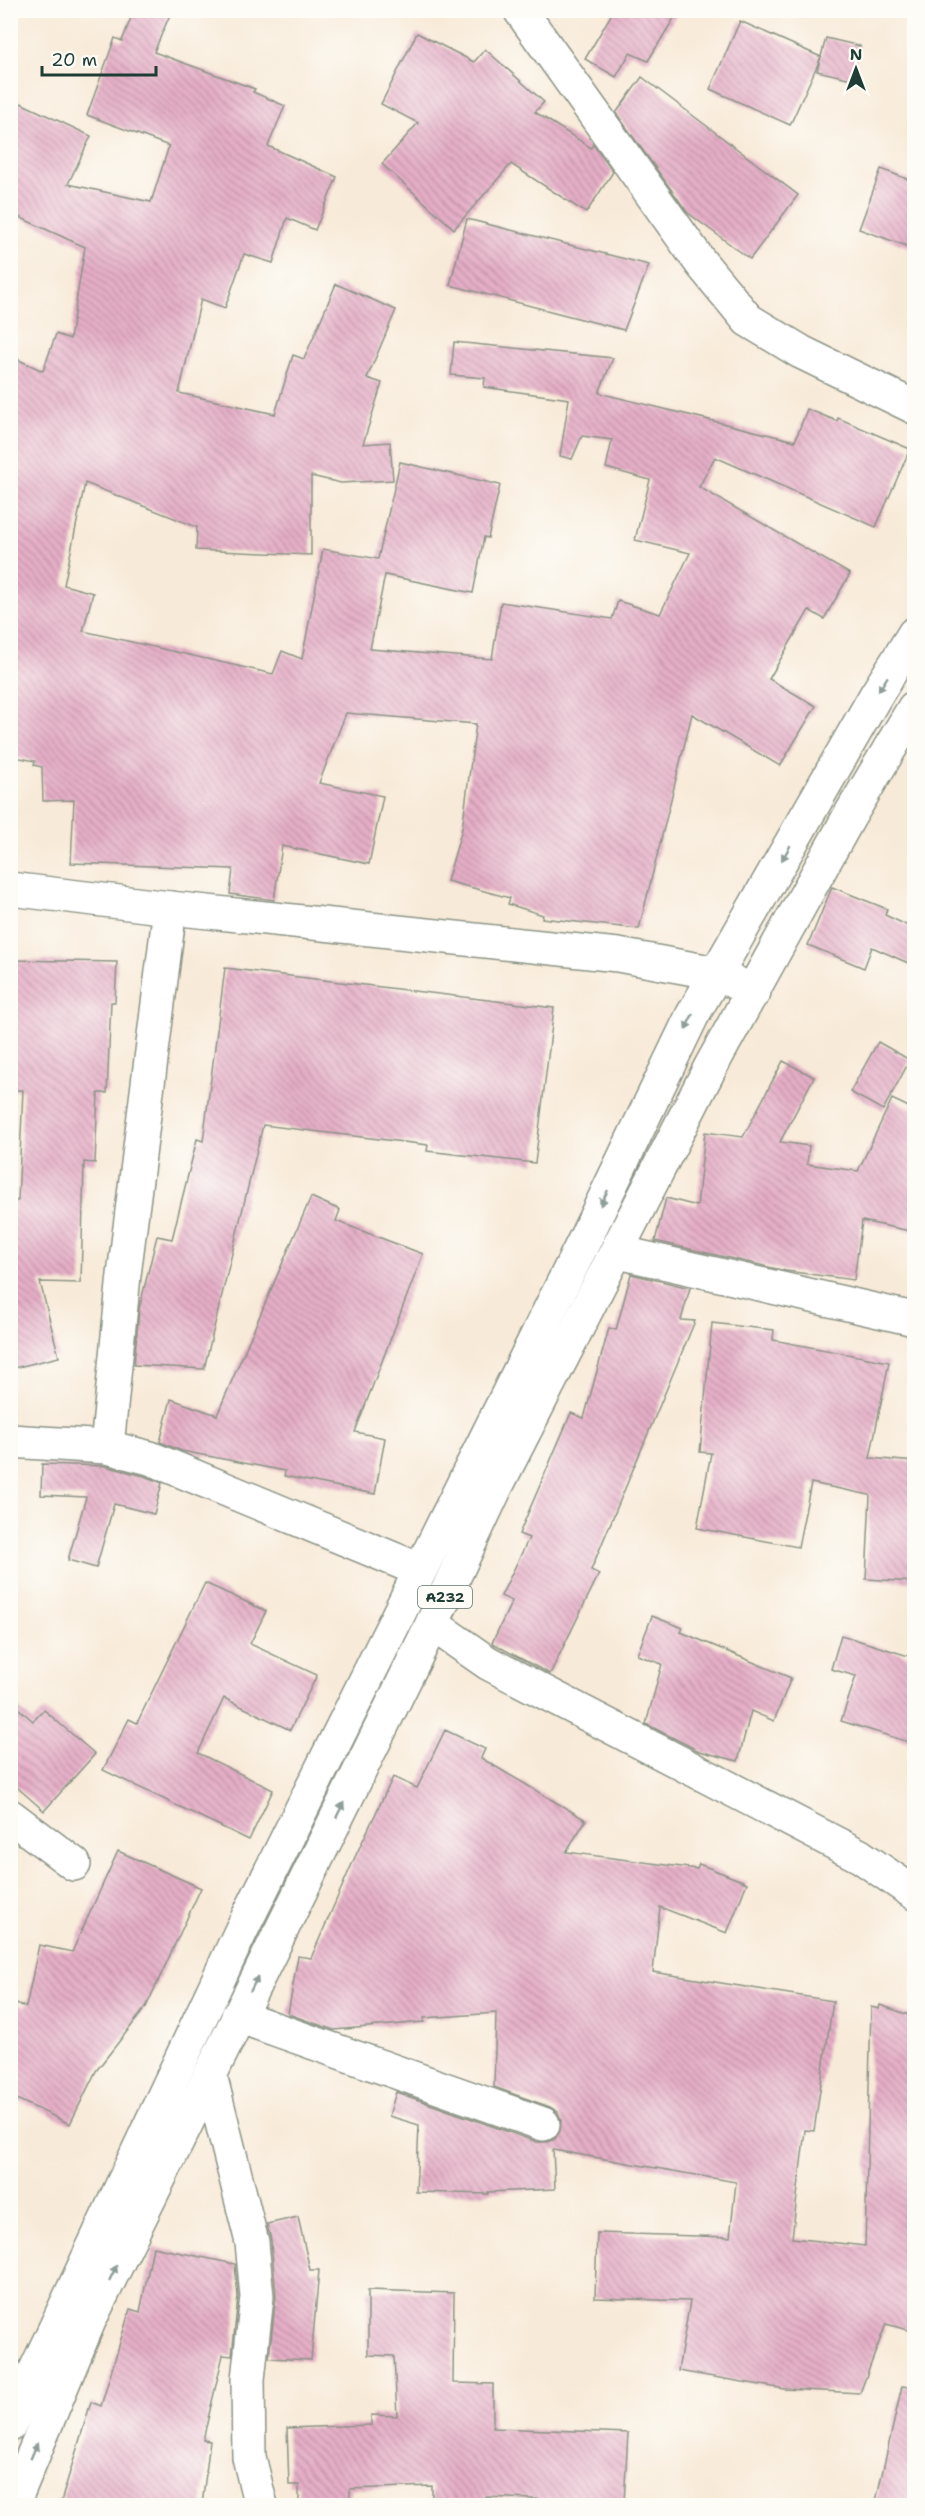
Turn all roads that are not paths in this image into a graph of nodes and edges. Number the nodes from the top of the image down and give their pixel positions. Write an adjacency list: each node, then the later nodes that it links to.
1 (520, 10): 2 (main road)
2 (915, 407)
3 (915, 634): 7 (main road, A232, one-way to 7)
4 (915, 708): 8 (main road, A232)
5 (10, 889): 6 (main road)
6 (170, 908): 7 (main road); 12 (main road)
7 (716, 973): 8 (main road); 13 (main road, A232, one-way to 13)
8 (754, 992): 9 (main road, A232)
9 (618, 1252): 10 (main road); 14 (main road, A232)
10 (915, 1319)
11 (10, 1441): 12 (main road)
12 (107, 1447): 13 (main road)
13 (420, 1570): 21 (main road, A232)
14 (432, 1624): 17 (main road); 18 (main road, A232, one-way to 14)
15 (10, 1816): 16 (main road)
16 (74, 1864)
17 (915, 1893)
18 (238, 2016): 19 (main road, A232); 20 (main road)
19 (210, 2075): 22 (main road, A232, one-way to 19); 23 (main road)
20 (543, 2124)
21 (10, 2425)
22 (12, 2505)
23 (261, 2505)

